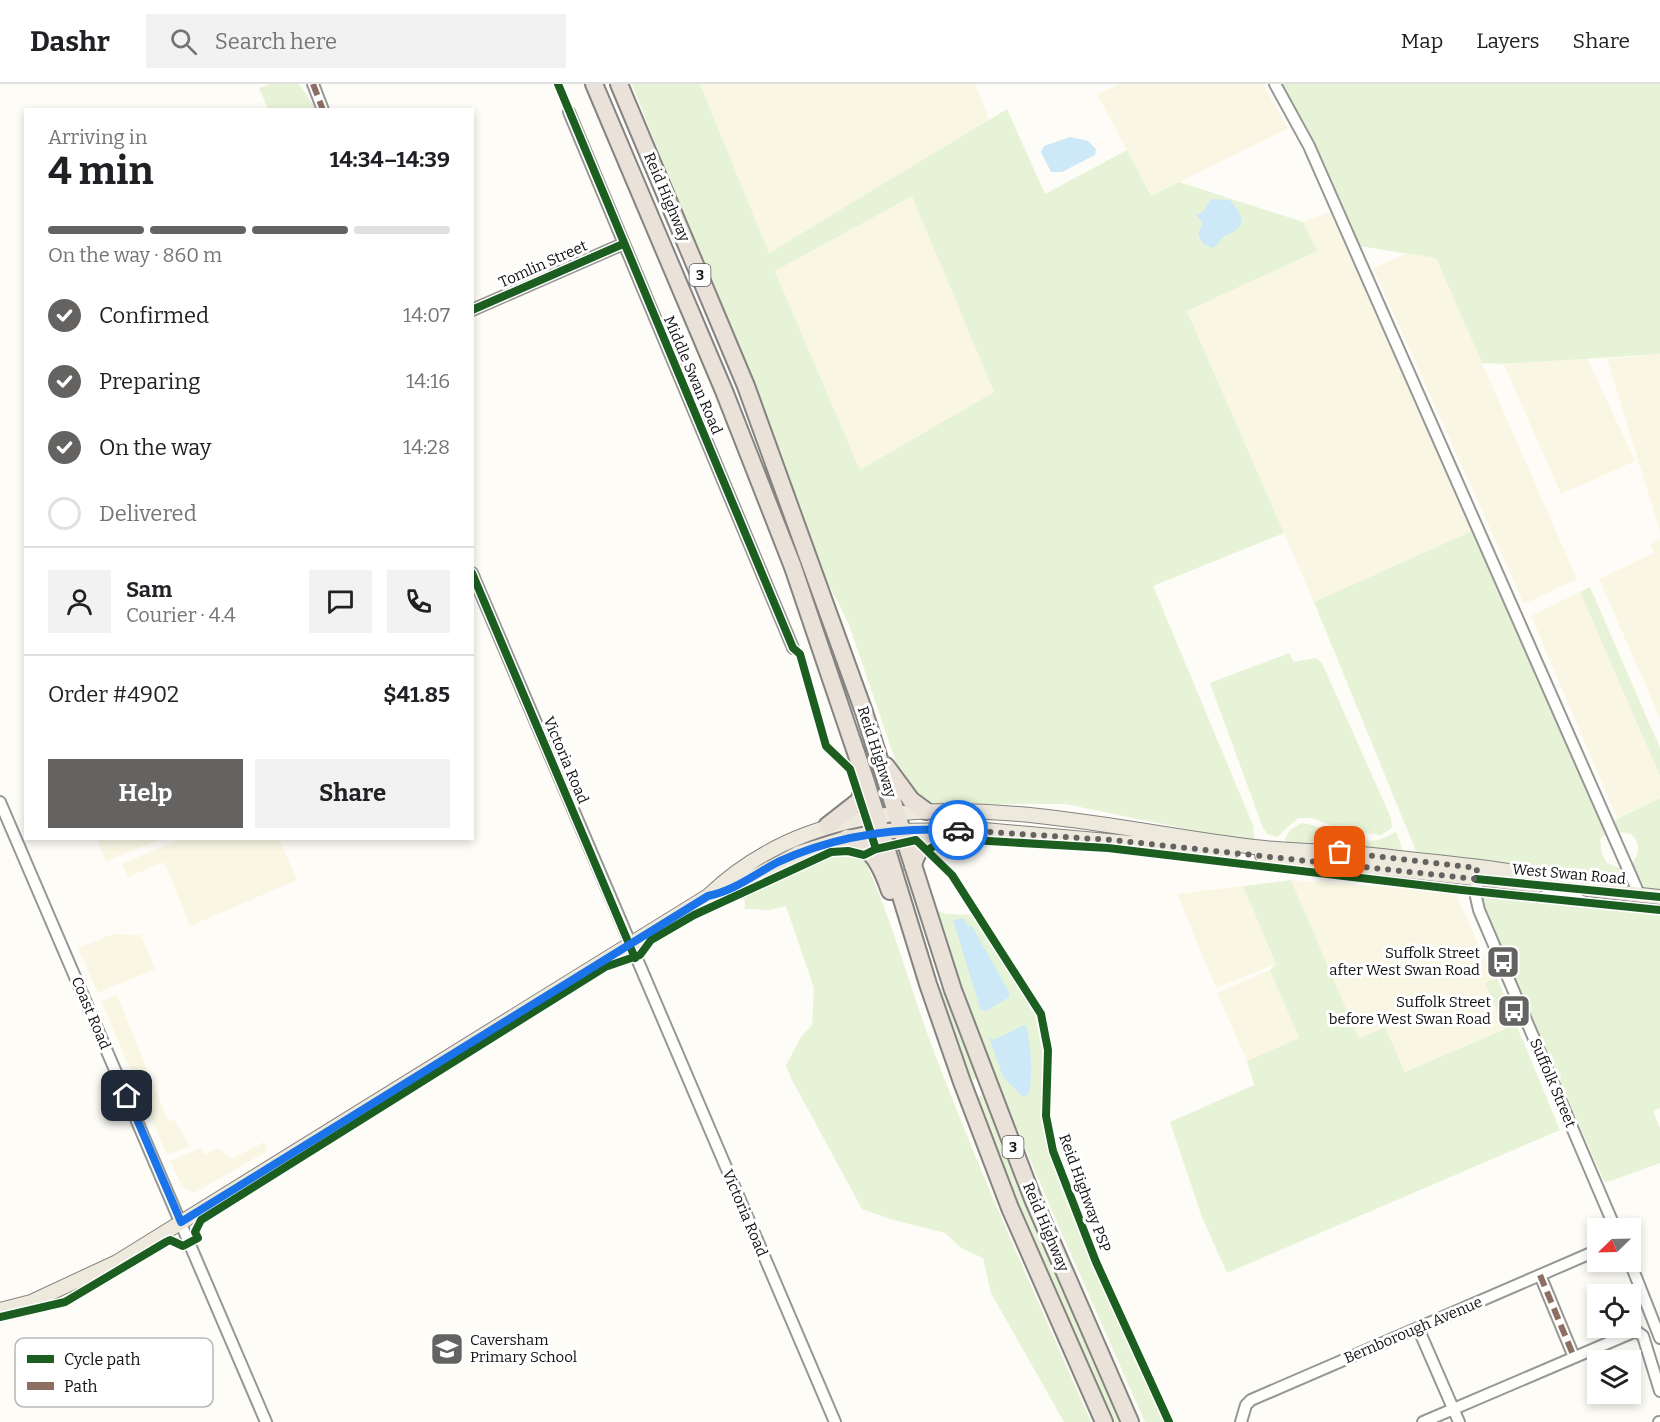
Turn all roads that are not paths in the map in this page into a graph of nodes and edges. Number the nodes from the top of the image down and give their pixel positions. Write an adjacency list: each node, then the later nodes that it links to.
1 (313, 84): 5 (street)
2 (594, 84): 12 (highway, Reid Highway / 3)
3 (619, 84): 11 (highway, Reid Highway / 3)
4 (1275, 84): 22 (street)
5 (322, 108)
6 (569, 112): 7 (street, Middle Swan Road)
7 (623, 244): 8 (street, Tomlin Street); 10 (street, Middle Swan Road)
8 (474, 309)
9 (474, 578): 26 (street, Victoria Road)
10 (793, 648)
11 (881, 761): 14 (highway); 15 (highway, Reid Highway / 3)
12 (866, 782): 16 (highway, Reid Highway / 3); 17 (highway)
13 (0, 802): 28 (street, Coast Road)
14 (926, 811): 15 (main road, West Swan Road); 21 (main road, West Swan Road)
15 (899, 822): 16 (main road, West Swan Road); 18 (main road, West Swan Road); 20 (highway, Reid Highway / 3)
16 (879, 823): 17 (main road, West Swan Road); 19 (main road, West Swan Road); 25 (highway, Reid Highway / 3)
17 (827, 826): 23 (main road, West Swan Road)
18 (949, 829): 20 (highway); 21 (main road, West Swan Road)
19 (847, 838): 23 (main road, West Swan Road); 25 (highway)
20 (913, 866): 43 (highway, Reid Highway / 3)
21 (1477, 874): 22 (main road, West Swan Road); 27 (street, Suffolk Street)
22 (1639, 894): 24 (main road, West Swan Road)
23 (708, 896): 26 (main road, West Swan Road)
24 (1660, 897)
25 (904, 908): 42 (highway, Reid Highway / 3)
26 (629, 944): 28 (main road, West Swan Road); 41 (street, Victoria Road)
27 (1612, 1218)
28 (181, 1222): 34 (main road, West Swan Road); 40 (street, Coast Road)
29 (1587, 1255): 31 (street, Bernborough Avenue)
30 (1634, 1272): 33 (street)
31 (1540, 1275): 35 (street, Bernborough Avenue); 37 (street)
32 (1660, 1302): 33 (street)
33 (1649, 1306): 36 (street)
34 (0, 1310)
35 (1418, 1328): 39 (street); 44 (street, Bernborough Avenue)
36 (1660, 1338)
37 (1574, 1357): 38 (street); 39 (street)
38 (1660, 1391)
39 (1453, 1408): 45 (street); 46 (street)
40 (266, 1422)
41 (835, 1422)
42 (1104, 1422)
43 (1130, 1422)
44 (1241, 1422)
45 (1423, 1422)
46 (1459, 1422)

